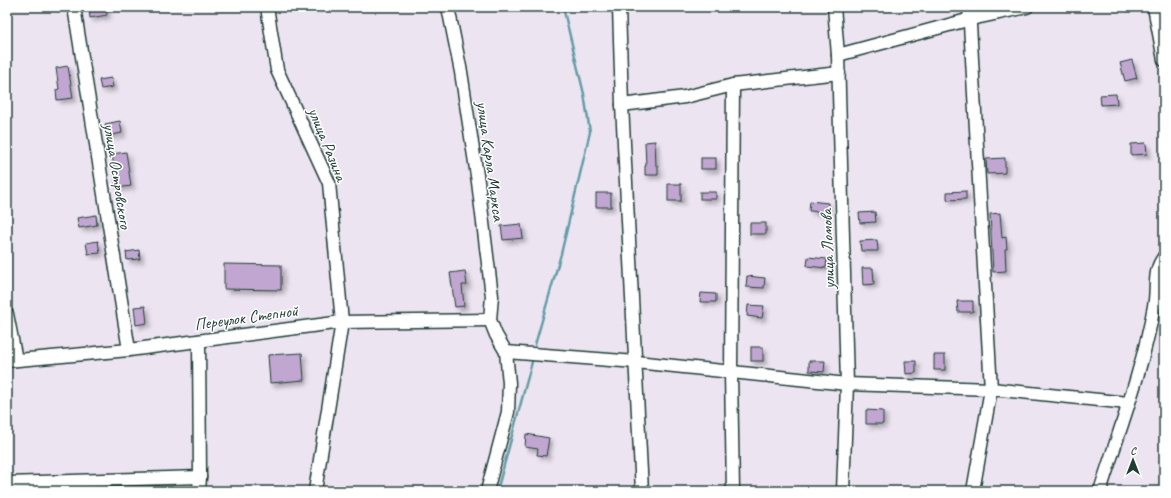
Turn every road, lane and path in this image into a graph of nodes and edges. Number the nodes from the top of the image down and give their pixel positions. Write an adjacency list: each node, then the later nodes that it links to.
1 (74, 7): 20 (street, улица Островского)
2 (267, 7): 18 (street, улица Разина)
3 (448, 7): 17 (street, улица Карла Маркса)
4 (619, 7): 14 (street)
5 (834, 7): 10 (street, улица Ломова)
6 (969, 7): 9 (street)
7 (1027, 7): 9 (street)
8 (1154, 7): 11 (street)
9 (971, 19): 10 (street); 26 (street)
10 (838, 55): 12 (street, улица Ломова)
11 (1164, 60)
12 (838, 73): 13 (street); 25 (street, улица Ломова)
13 (733, 85): 14 (street); 24 (street)
14 (622, 105): 23 (street)
15 (1164, 257): 27 (street)
16 (7, 314): 22 (street)
17 (490, 320): 18 (street, Переулок Степной); 21 (street)
18 (342, 322): 19 (street, Переулок Степной); 31 (street, улица Разина)
19 (199, 341): 20 (street, Переулок Степной); 28 (street)
20 (129, 350): 22 (street, Переулок Степной)
21 (506, 352): 23 (street); 32 (street)
22 (11, 360)
23 (636, 362): 24 (street); 33 (street)
24 (731, 372): 25 (street); 34 (street)
25 (847, 384): 26 (street); 35 (street, улица Ломова)
26 (991, 390): 27 (street); 36 (street)
27 (1128, 404): 37 (street)
28 (200, 477): 29 (street); 30 (street)
29 (7, 483)
30 (199, 491)
31 (315, 491)
32 (487, 491)
33 (642, 491)
34 (733, 491)
35 (843, 491)
36 (974, 491)
37 (1100, 491)

